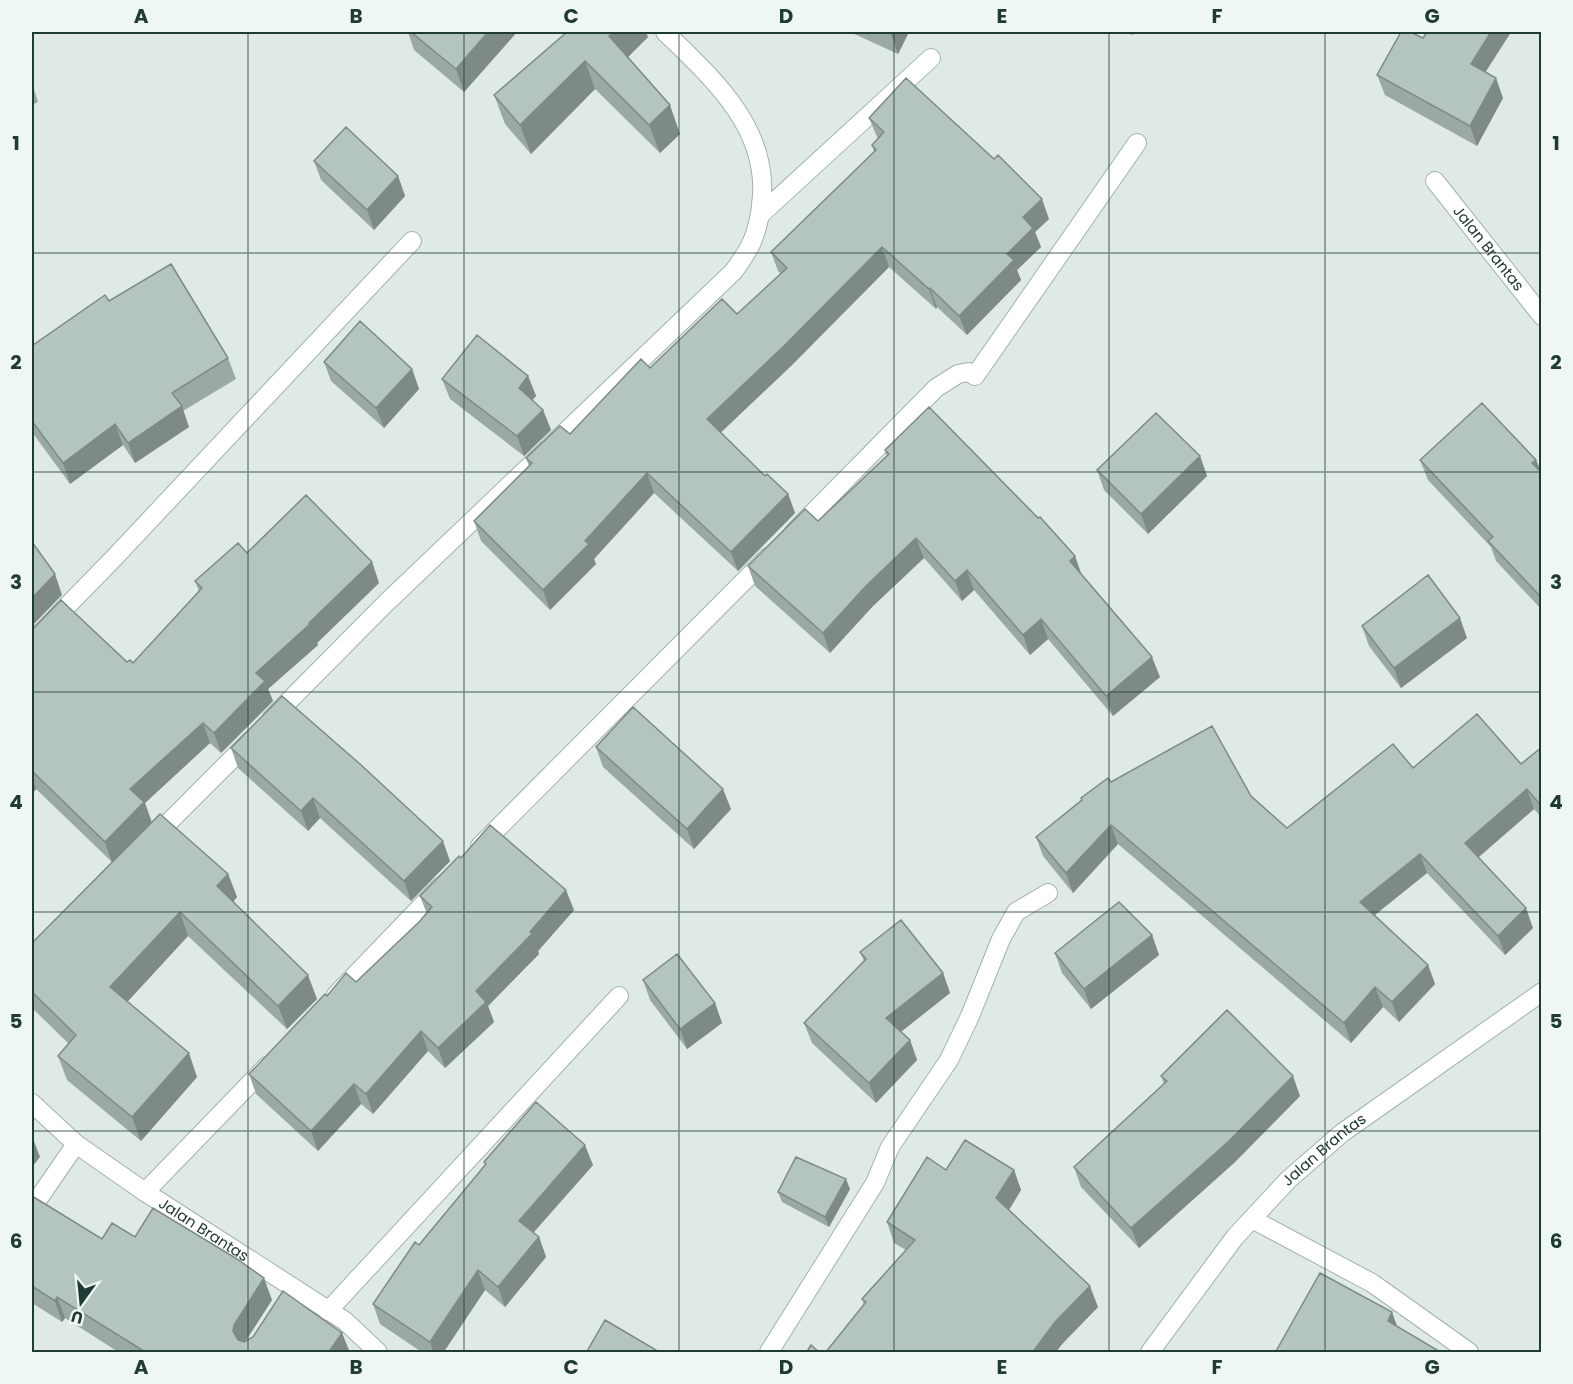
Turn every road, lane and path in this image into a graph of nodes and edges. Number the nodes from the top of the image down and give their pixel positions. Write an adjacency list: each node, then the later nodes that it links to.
1 (665, 32): 5 (street)
2 (931, 58): 5 (street)
3 (1137, 143): 10 (street)
4 (1435, 181): 7 (street, Jalan Brantas)
5 (760, 215): 9 (street)
6 (412, 241): 8 (street)
7 (1542, 316)
8 (32, 642)
9 (141, 850)
10 (472, 855)
11 (456, 872): 15 (street)
12 (1048, 893): 26 (street)
13 (1542, 992): 21 (street, Jalan Brantas)
14 (619, 996): 24 (street)
15 (325, 1006)
16 (276, 1057): 19 (street)
17 (32, 1103): 18 (street, Jalan Brantas)
18 (76, 1144): 19 (street, Jalan Brantas); 20 (street)
19 (145, 1192): 22 (street, Jalan Brantas)
20 (32, 1208)
21 (1252, 1218): 27 (street, Jalan Brantas); 28 (street)
22 (293, 1288): 23 (street); 24 (street, Jalan Brantas)
23 (282, 1306)
24 (328, 1311): 25 (street, Jalan Brantas)
25 (378, 1353)
26 (769, 1353)
27 (1150, 1353)
28 (1469, 1353)

